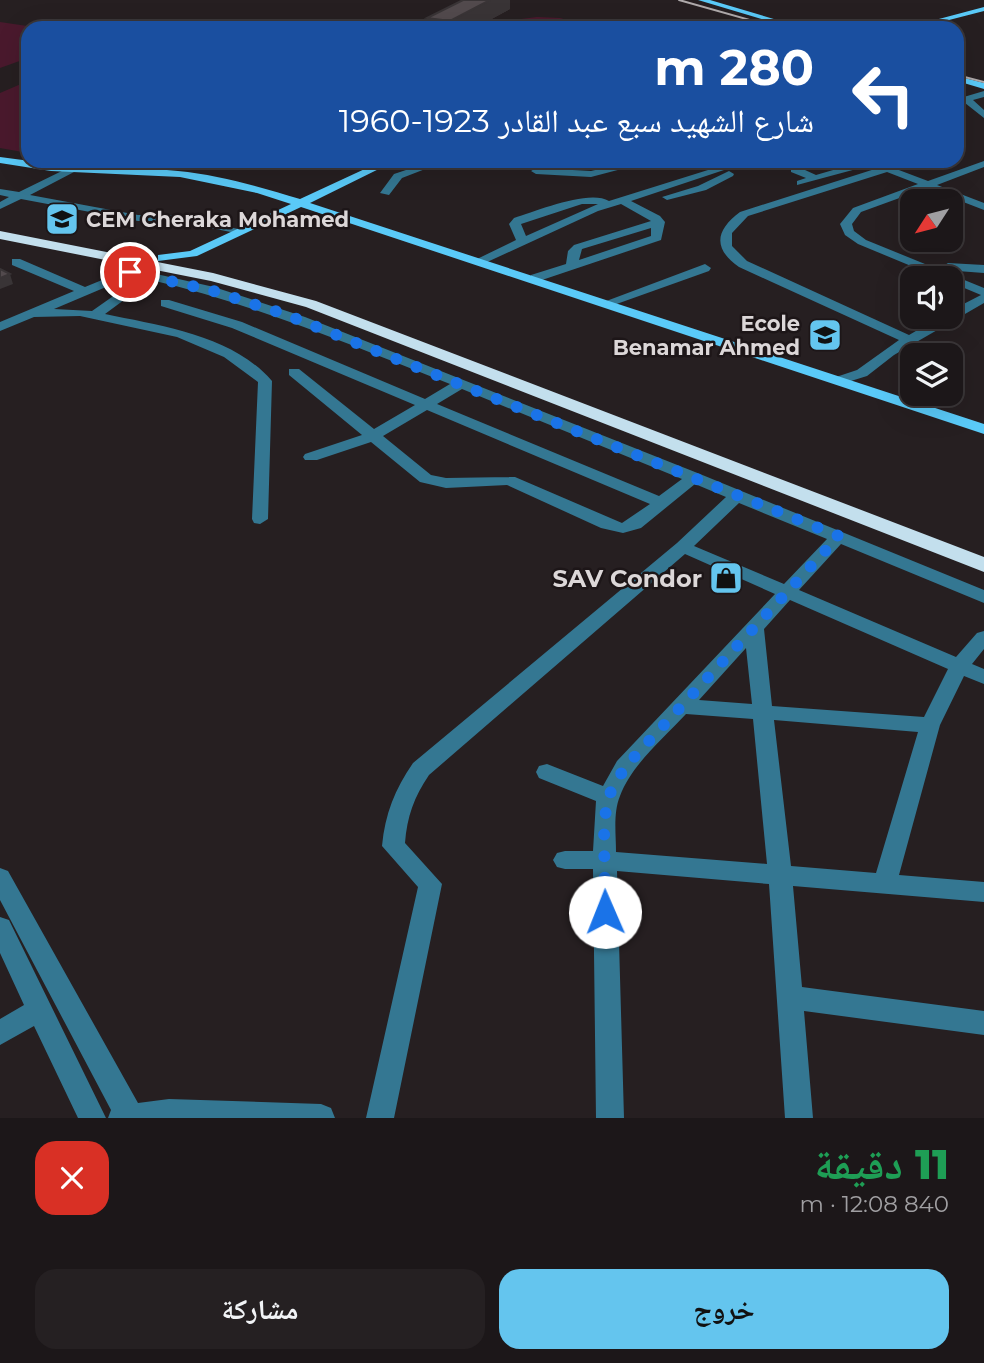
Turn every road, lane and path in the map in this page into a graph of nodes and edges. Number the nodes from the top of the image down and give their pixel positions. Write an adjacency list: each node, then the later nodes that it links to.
1 (698, 1): 3 (main road); 4 (main road)
2 (984, 9): 5 (main road)
3 (760, 21)
4 (774, 21)
5 (937, 21)
6 (964, 74): 7 (main road)
7 (984, 79)
8 (964, 80): 9 (main road)
9 (984, 86)
10 (984, 94): 11 (street)
11 (964, 100)
12 (964, 102): 13 (street)
13 (984, 115)
14 (0, 160): 15 (main road)
15 (21, 163)
16 (984, 164): 32 (street)
17 (56, 168): 28 (main road)
18 (376, 168): 44 (main road)
19 (397, 168): 31 (street)
20 (422, 168): 31 (street)
21 (617, 168): 30 (street)
22 (712, 168): 29 (street)
23 (724, 168): 29 (street)
24 (737, 168): 46 (street)
25 (802, 168): 33 (street)
26 (846, 168): 33 (street)
27 (889, 168): 34 (street); 76 (street)
28 (70, 170): 40 (street); 44 (main road)
29 (717, 170): 42 (street)
30 (536, 171)
31 (402, 174): 38 (street)
32 (952, 174): 34 (street); 36 (street)
33 (814, 178): 43 (street)
34 (927, 184): 35 (street); 39 (street)
35 (940, 189)
36 (958, 189)
37 (0, 192): 40 (street)
38 (385, 193)
39 (899, 194): 57 (street)
40 (19, 196): 45 (street); 50 (street)
41 (963, 198): 47 (street)
42 (617, 200): 46 (street); 52 (street); 52 (street)
43 (746, 201)
44 (302, 202): 50 (main road); 53 (main road)
45 (0, 206)
46 (633, 206): 48 (street); 61 (street)
47 (984, 207)
48 (573, 224)
49 (0, 229): 55 (highway)
50 (244, 232): 55 (main road); 56 (main road)
51 (0, 235): 55 (highway)
52 (522, 240): 53 (street)
53 (481, 260): 61 (main road)
54 (16, 262): 64 (street)
55 (154, 266): 56 (highway); 63 (street); 64 (street); 71 (street); 95 (highway)
56 (202, 266): 94 (highway)
57 (925, 266)
58 (705, 268): 67 (street)
59 (984, 269): 60 (street)
60 (963, 273)
61 (535, 278): 67 (main road)
62 (963, 282): 65 (street)
63 (187, 285): 70 (street); 72 (street)
64 (85, 291): 69 (street)
65 (984, 292)
66 (984, 298): 68 (street)
67 (607, 303): 81 (main road)
68 (963, 309)
69 (32, 313): 71 (street); 73 (street)
70 (151, 313): 71 (street); 75 (street); 80 (street)
71 (95, 315)
72 (300, 320): 75 (street); 82 (street)
73 (0, 327)
74 (928, 329): 76 (street)
75 (264, 337): 77 (street)
76 (909, 340): 79 (street)
77 (317, 361): 78 (street); 84 (street)
78 (294, 372): 80 (street); 86 (street)
79 (862, 373): 81 (street); 83 (street)
80 (265, 381): 91 (street)
81 (838, 381): 83 (main road)
82 (461, 383): 84 (street); 88 (street)
83 (876, 393): 85 (main road)
84 (425, 406): 86 (street); 90 (street)
85 (984, 429)
86 (373, 436): 87 (street); 90 (street)
87 (311, 457)
88 (694, 477): 89 (street); 90 (street)
89 (738, 495): 92 (street); 93 (street)
90 (661, 503)
91 (260, 519)
92 (839, 536): 96 (street); 97 (street)
93 (683, 547): 96 (street); 121 (street)
94 (984, 552)
95 (984, 565)
96 (787, 592): 98 (street); 100 (street)
97 (984, 597)
98 (754, 628): 102 (street); 103 (street)
99 (984, 637): 100 (street)
100 (959, 666): 101 (street); 104 (street)
101 (984, 677)
102 (681, 706): 103 (street); 106 (street)
103 (763, 713): 104 (street); 109 (street)
104 (930, 725): 111 (street)
105 (547, 772): 106 (street)
106 (608, 797): 108 (street)
107 (565, 860): 108 (street)
108 (604, 860): 109 (street); 122 (street)
109 (780, 875): 111 (street); 114 (street)
110 (0, 878): 118 (street)
111 (885, 883): 112 (street)
112 (984, 892)
113 (0, 928): 115 (street)
114 (789, 997): 116 (street); 123 (street)
115 (40, 1009): 117 (street); 119 (street)
116 (984, 1023)
117 (0, 1033)
118 (127, 1117): 120 (street)
119 (92, 1118)
120 (321, 1118)
121 (380, 1118)
122 (610, 1118)
123 (799, 1118)

